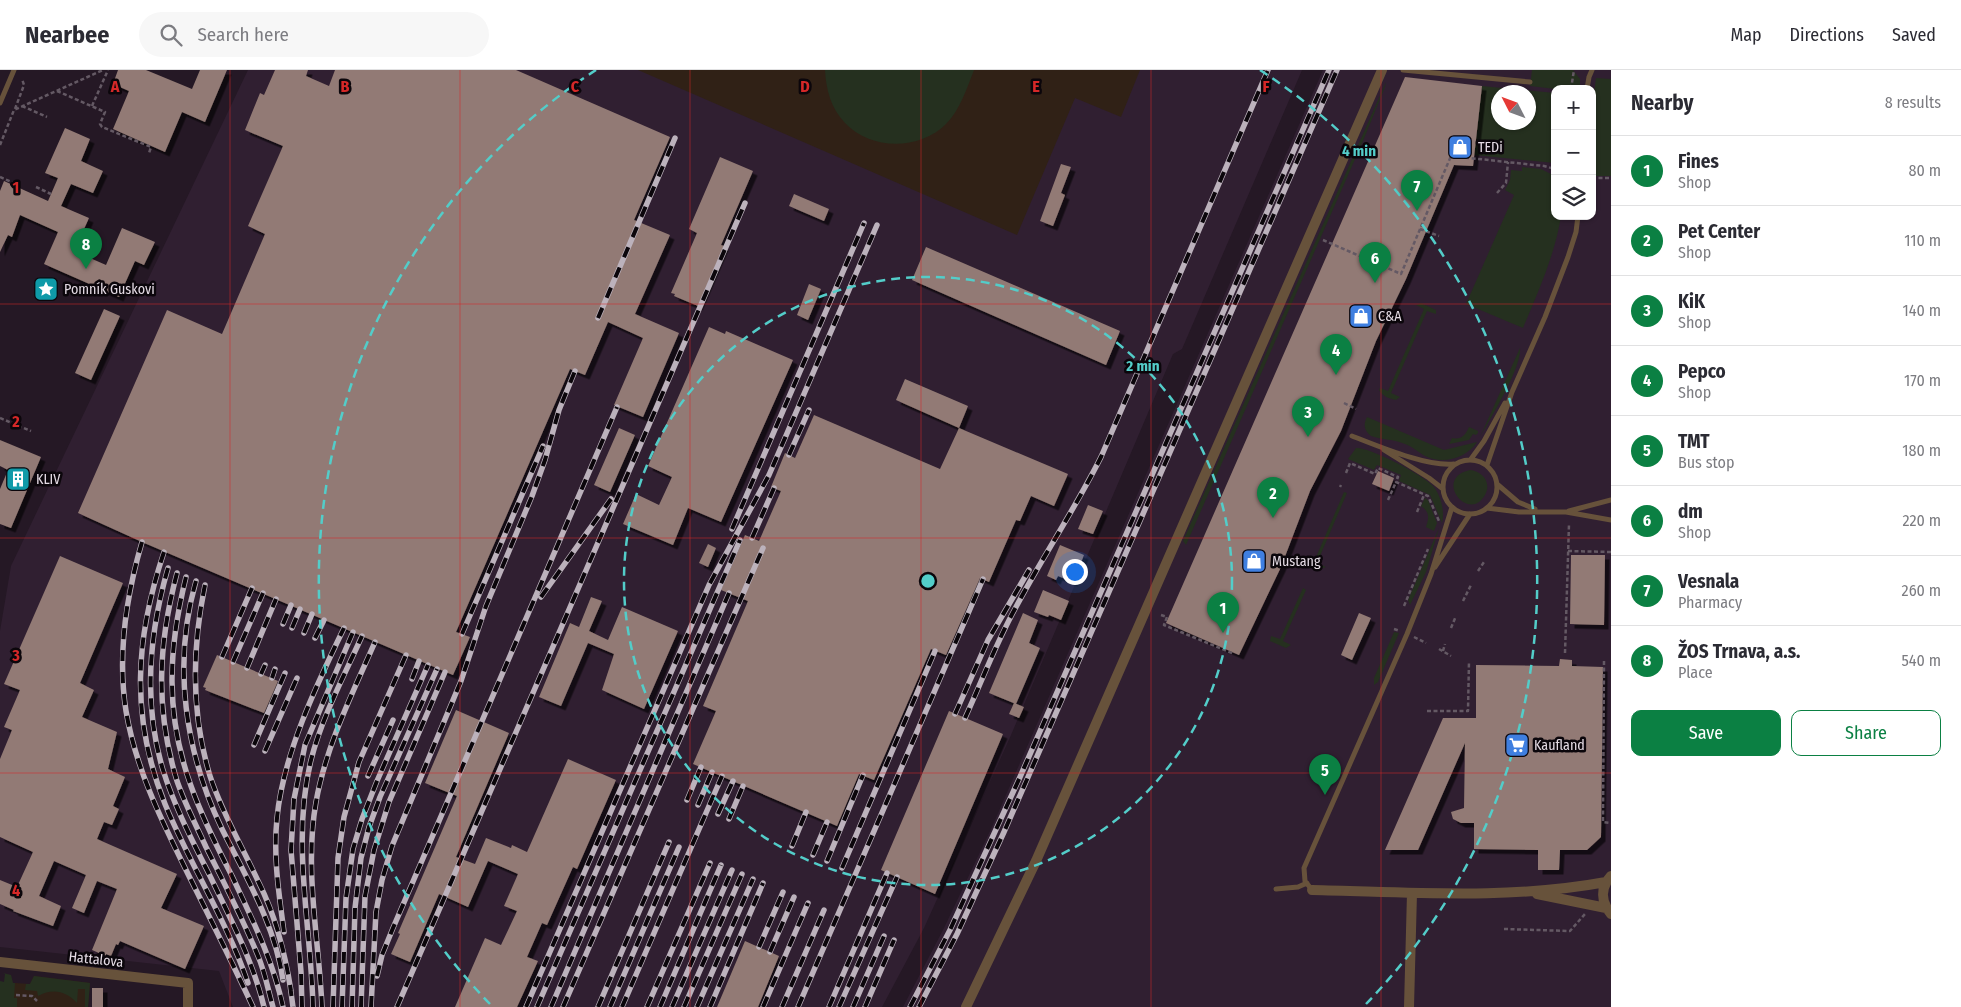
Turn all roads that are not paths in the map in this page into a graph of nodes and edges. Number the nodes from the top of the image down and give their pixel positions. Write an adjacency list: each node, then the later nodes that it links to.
1 (14, 70): 7 (lane)
2 (1382, 70): 33 (street)
3 (1403, 70): 5 (lane)
4 (1592, 70): 6 (lane)
5 (1530, 82)
6 (1588, 85)
7 (0, 103)
8 (1578, 220): 9 (lane)
9 (1512, 392): 12 (lane); 14 (lane)
10 (1352, 436): 11 (lane)
11 (1377, 446): 13 (lane); 16 (lane)
12 (1471, 459): 13 (lane); 14 (lane)
13 (1455, 464): 16 (lane)
14 (1487, 465): 15 (lane)
15 (1497, 484): 19 (lane); 20 (lane)
16 (1443, 490): 18 (lane)
17 (1611, 500): 21 (lane)
18 (1452, 507): 22 (lane); 24 (lane)
19 (1487, 508): 20 (lane); 22 (lane)
20 (1538, 510): 21 (lane)
21 (1566, 512): 23 (lane)
22 (1470, 514): 24 (lane)
23 (1611, 520)
24 (1431, 574): 26 (lane)
25 (1608, 879): 29 (street); 30 (street)
26 (1309, 886): 27 (lane); 28 (street)
27 (1276, 889)
28 (1412, 892): 29 (street); 34 (street)
29 (1523, 892): 30 (street)
30 (1608, 911)
31 (0, 962): 32 (street, Hattalova)
32 (188, 1007)
33 (966, 1007)
34 (1409, 1007)

